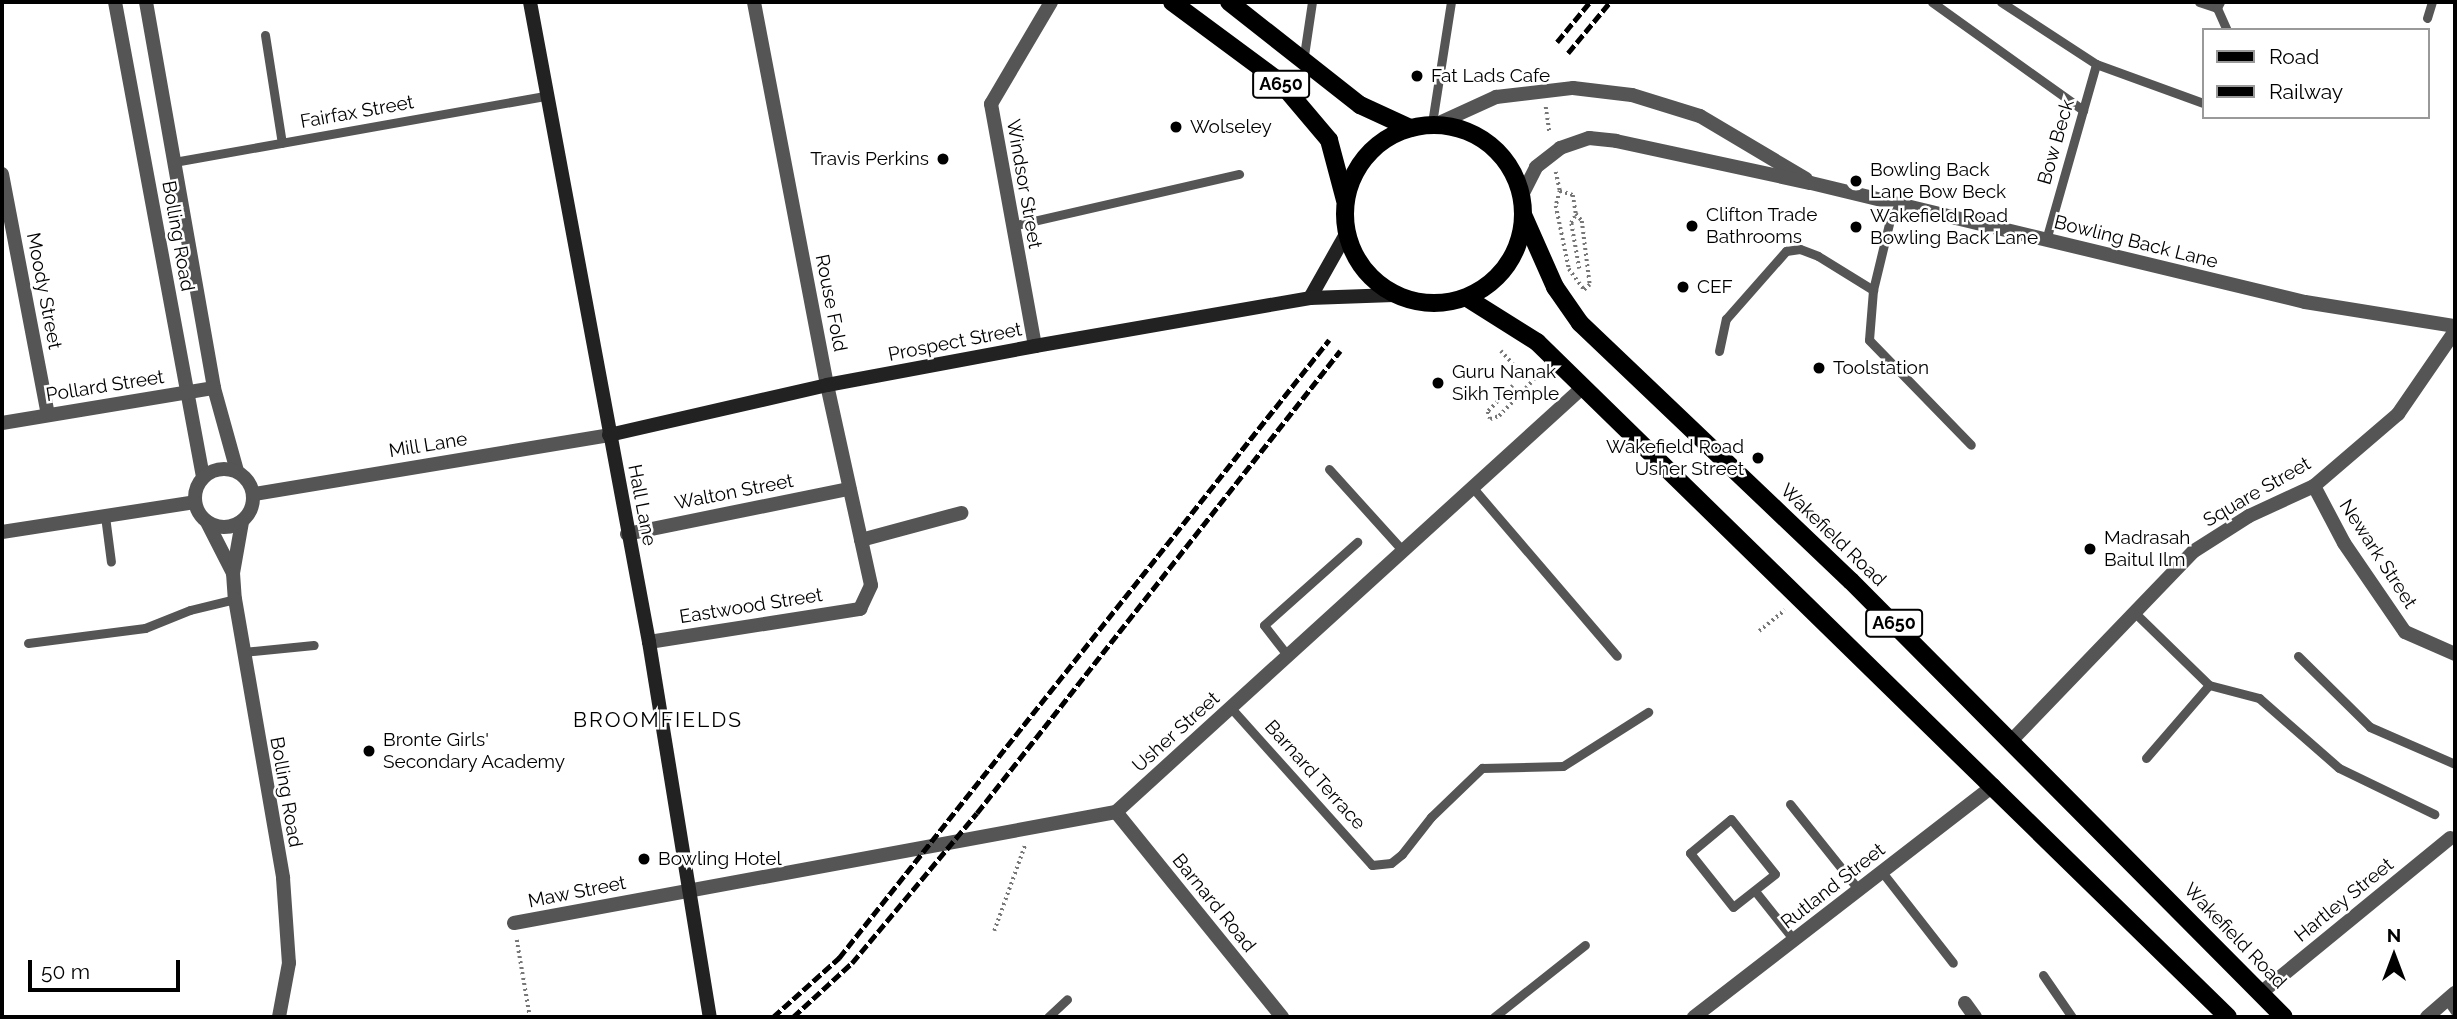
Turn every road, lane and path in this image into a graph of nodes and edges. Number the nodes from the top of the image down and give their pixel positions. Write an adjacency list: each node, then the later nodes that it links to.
1 (115, 2): 60 (street, Bolling Road)
2 (146, 2): 29 (street, Bolling Road)
3 (532, 2): 22 (street, Hall Lane)
4 (754, 2): 56 (street, Rouse Fold)
5 (1051, 2): 39 (street, Windsor Street)
6 (1172, 2): 35 (main road, A650)
7 (1229, 2): 19 (main road, A650)
8 (1312, 2): 19 (lane)
9 (1451, 2): 25 (lane)
10 (1932, 2): 24 (lane)
11 (2001, 2): 14 (lane)
12 (2199, 2): 15 (lane)
13 (2432, 2): 16 (lane)
14 (2012, 5): 20 (lane)
15 (2218, 5): 17 (lane)
16 (2427, 18)
17 (2226, 28)
18 (265, 35): 27 (lane)
19 (1303, 64): 26 (main road, A650)
20 (2096, 64): 23 (lane); 24 (lane, Bow Beck)
21 (1543, 91): 25 (street, Bowling Back Lane); 28 (path); 32 (street, Bowling Back Lane)
22 (546, 96): 27 (lane, Fairfax Street); 63 (street, Hall Lane)
23 (2202, 103)
24 (2083, 110): 41 (lane, Bow Beck)
25 (1435, 123): 26 (main road, A650); 34 (main road, A650)
26 (1410, 128): 35 (main road, A650)
27 (282, 142): 29 (lane, Fairfax Street)
28 (1553, 154): 32 (street, Bowling Back Lane); 33 (path); 34 (street, Bowling Back Lane)
29 (174, 162): 59 (street, Bolling Road)
30 (2, 174): 61 (street, Moody Street)
31 (1239, 174): 39 (lane)
32 (1811, 183): 36 (street, Bowling Back Lane)
33 (1560, 191): 37 (path); 43 (path)
34 (1522, 195): 38 (main road, A650)
35 (1345, 200): 40 (main road, A650)
36 (1894, 203): 41 (street, Bowling Back Lane); 44 (lane)
37 (1576, 214): 42 (path); 43 (path)
38 (1524, 218): 47 (main road, A650); 48 (main road, Wakefield Road / A650)
39 (1012, 226): 51 (street, Windsor Street)
40 (1346, 234): 45 (main road, A650); 46 (street)
41 (2046, 240): 49 (street, Bowling Back Lane)
42 (1579, 269)
43 (1584, 290): 48 (path)
44 (1873, 290): 53 (lane); 64 (lane)
45 (1394, 295): 46 (street, Prospect Street); 47 (main road, A650)
46 (1310, 298): 51 (street, Prospect Street)
47 (1467, 298): 54 (main road, A650)
48 (1567, 304): 100 (main road, Wakefield Road / A650)
49 (2455, 326)
50 (2455, 331): 68 (street, Square Street)
51 (1035, 346): 56 (street, Prospect Street)
52 (1501, 351): 55 (path)
53 (1719, 351)
54 (1554, 359): 57 (path); 58 (main road, A650)
55 (1517, 368)
56 (827, 385): 63 (street, Prospect Street); 70 (street, Rouse Fold)
57 (1513, 386)
58 (1583, 387): 69 (street, Usher Street); 84 (main road, A650)
59 (214, 388): 60 (street, Pollard Street); 66 (street, Bolling Road)
60 (187, 393): 61 (street, Pollard Street); 67 (street, Bolling Road)
61 (48, 415): 62 (street, Pollard Street)
62 (2, 423)
63 (609, 435): 71 (street, Mill Lane); 78 (street, Hall Lane)
64 (1971, 445)
65 (1329, 469): 81 (lane)
66 (237, 471): 67 (street); 71 (street)
67 (203, 477): 72 (street)
68 (2314, 486): 87 (street, Square Street); 93 (street, Newark Street)
69 (1473, 488): 81 (street, Usher Street); 95 (lane)
70 (849, 489): 78 (street, Walton Street); 79 (street, Rouse Fold)
71 (254, 494): 76 (street)
72 (195, 502): 74 (street); 75 (street)
73 (961, 513): 79 (street)
74 (105, 516): 77 (street); 82 (lane)
75 (207, 522): 76 (street); 83 (street, Bolling Road)
76 (242, 522): 83 (street, Bolling Road)
77 (2, 532)
78 (627, 534): 89 (street, Hall Lane)
79 (861, 540): 86 (street, Rouse Fold)
80 (1357, 542): 94 (lane)
81 (1403, 551): 94 (street, Usher Street)
82 (111, 562)
83 (233, 573): 85 (street, Bolling Road)
84 (1802, 596): 88 (path); 103 (main road, A650)
85 (235, 599): 90 (lane); 92 (street, Bolling Road)
86 (860, 608): 89 (street, Eastwood Street)
87 (2134, 612): 97 (lane); 100 (street, Square Street)
88 (1759, 631)
89 (649, 642): 110 (street, Hall Lane)
90 (28, 643)
91 (314, 645): 92 (lane)
92 (243, 652): 124 (street, Bolling Road)
93 (2455, 654)
94 (1288, 656): 98 (street, Usher Street)
95 (1617, 656)
96 (2298, 656): 102 (lane)
97 (2209, 685): 101 (lane); 106 (lane)
98 (1231, 708): 99 (lane, Barnard Terrace); 105 (street, Usher Street)
99 (1648, 712)
100 (2012, 740): 119 (main road, Wakefield Road / A650)
101 (2146, 758)
102 (2455, 764)
103 (1994, 785): 109 (street, Rutland Street); 132 (main road, A650)
104 (1790, 804): 111 (lane)
105 (1116, 812): 107 (street); 123 (street, Barnard Road)
106 (2434, 814)
107 (1030, 830): 110 (street); 114 (path)
108 (2453, 836): 119 (street, Hartley Street)
109 (1882, 872): 111 (street, Rutland Street); 117 (lane)
110 (688, 890): 113 (street, Maw Street); 126 (street, Hall Lane)
111 (1859, 890): 115 (street, Rutland Street)
112 (1755, 891): 112 (lane); 115 (lane)
113 (514, 923): 125 (path)
114 (994, 932)
115 (1794, 940): 129 (street, Rutland Street)
116 (1585, 945): 128 (lane)
117 (1953, 963)
118 (2043, 975): 131 (lane)
119 (2262, 992): 133 (main road, Wakefield Road / A650)
120 (1067, 999): 127 (lane)
121 (2453, 1002): 134 (street)
122 (1965, 1003): 130 (street)
123 (1279, 1016)
124 (279, 1017)
125 (530, 1017)
126 (710, 1017)
127 (1048, 1017)
128 (1494, 1017)
129 (1694, 1017)
130 (1975, 1017)
131 (2072, 1017)
132 (2228, 1017)
133 (2284, 1017)
134 (2427, 1017)

